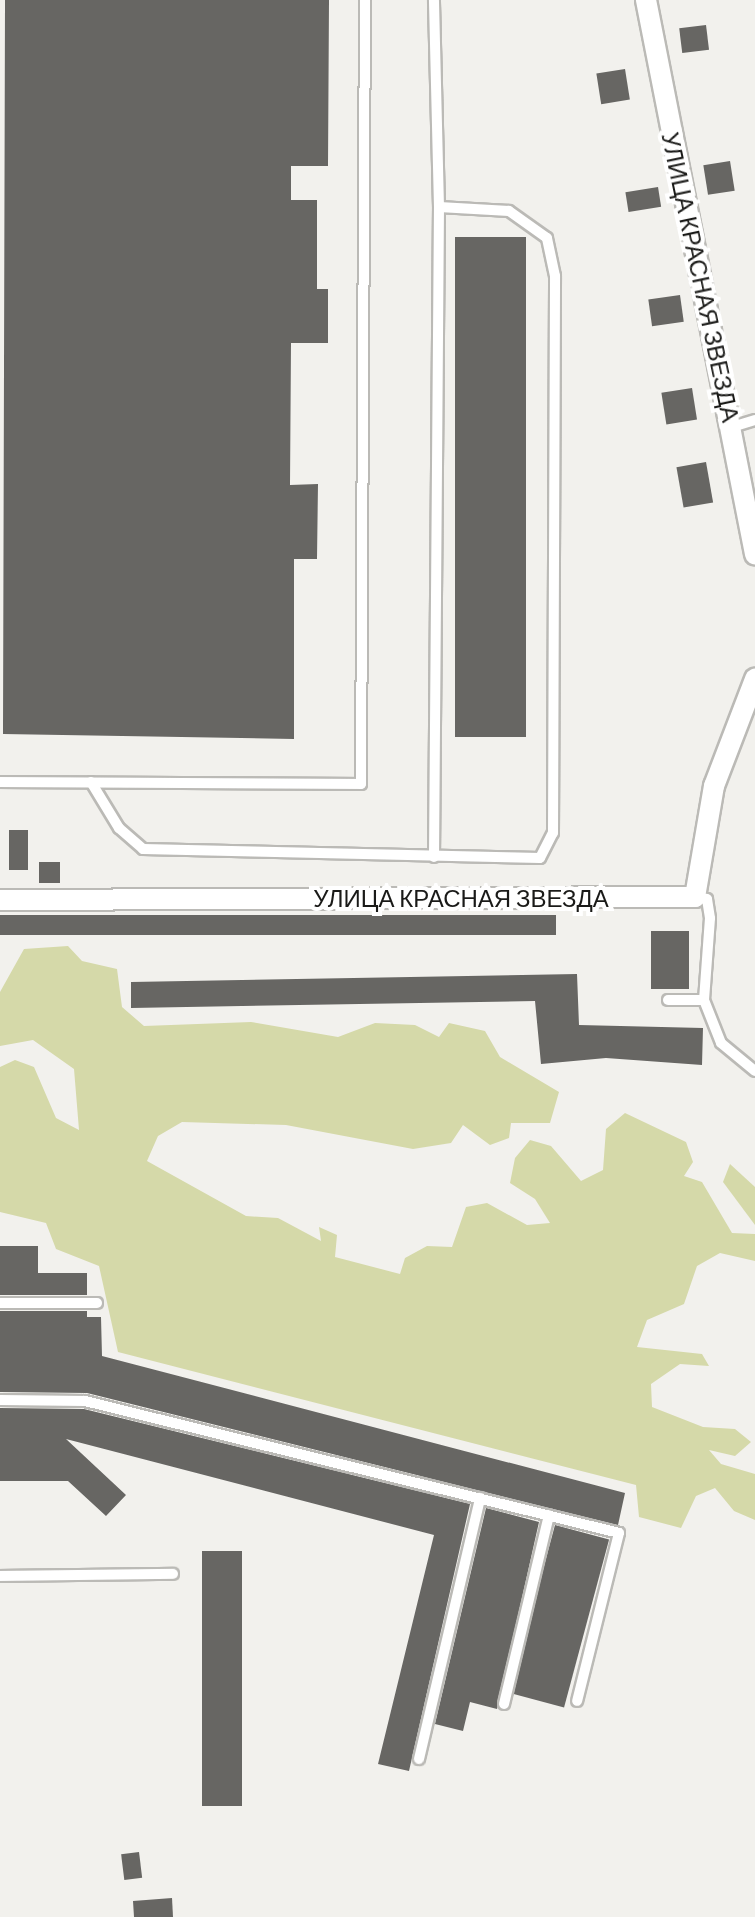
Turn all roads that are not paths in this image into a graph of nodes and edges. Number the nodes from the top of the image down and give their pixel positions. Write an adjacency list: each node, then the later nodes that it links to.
1 (365, 0): 10 (lane)
2 (434, 0): 4 (lane)
3 (646, 0): 6 (street, УЛИЦА КРАСНАЯ ЗВЕЗДА)
4 (439, 207): 11 (lane); 11 (lane)
5 (755, 420): 6 (lane)
6 (732, 427): 7 (street, УЛИЦА КРАСНАЯ ЗВЕЗДА)
7 (755, 554)
8 (755, 679): 12 (street)
9 (0, 782): 10 (lane)
10 (91, 782): 11 (lane)
11 (434, 857)
12 (695, 897): 13 (street, УЛИЦА КРАСНАЯ ЗВЕЗДА); 15 (lane)
13 (0, 900)
14 (668, 1000): 15 (lane)
15 (704, 1000): 16 (lane)
16 (755, 1071)
17 (0, 1303): 18 (lane)
18 (97, 1303)
19 (0, 1400): 20 (lane)
20 (480, 1498): 21 (lane); 26 (lane)
21 (549, 1515): 24 (lane); 25 (lane)
22 (173, 1574): 23 (lane)
23 (0, 1576)
24 (577, 1701)
25 (504, 1704)
26 (419, 1759)

